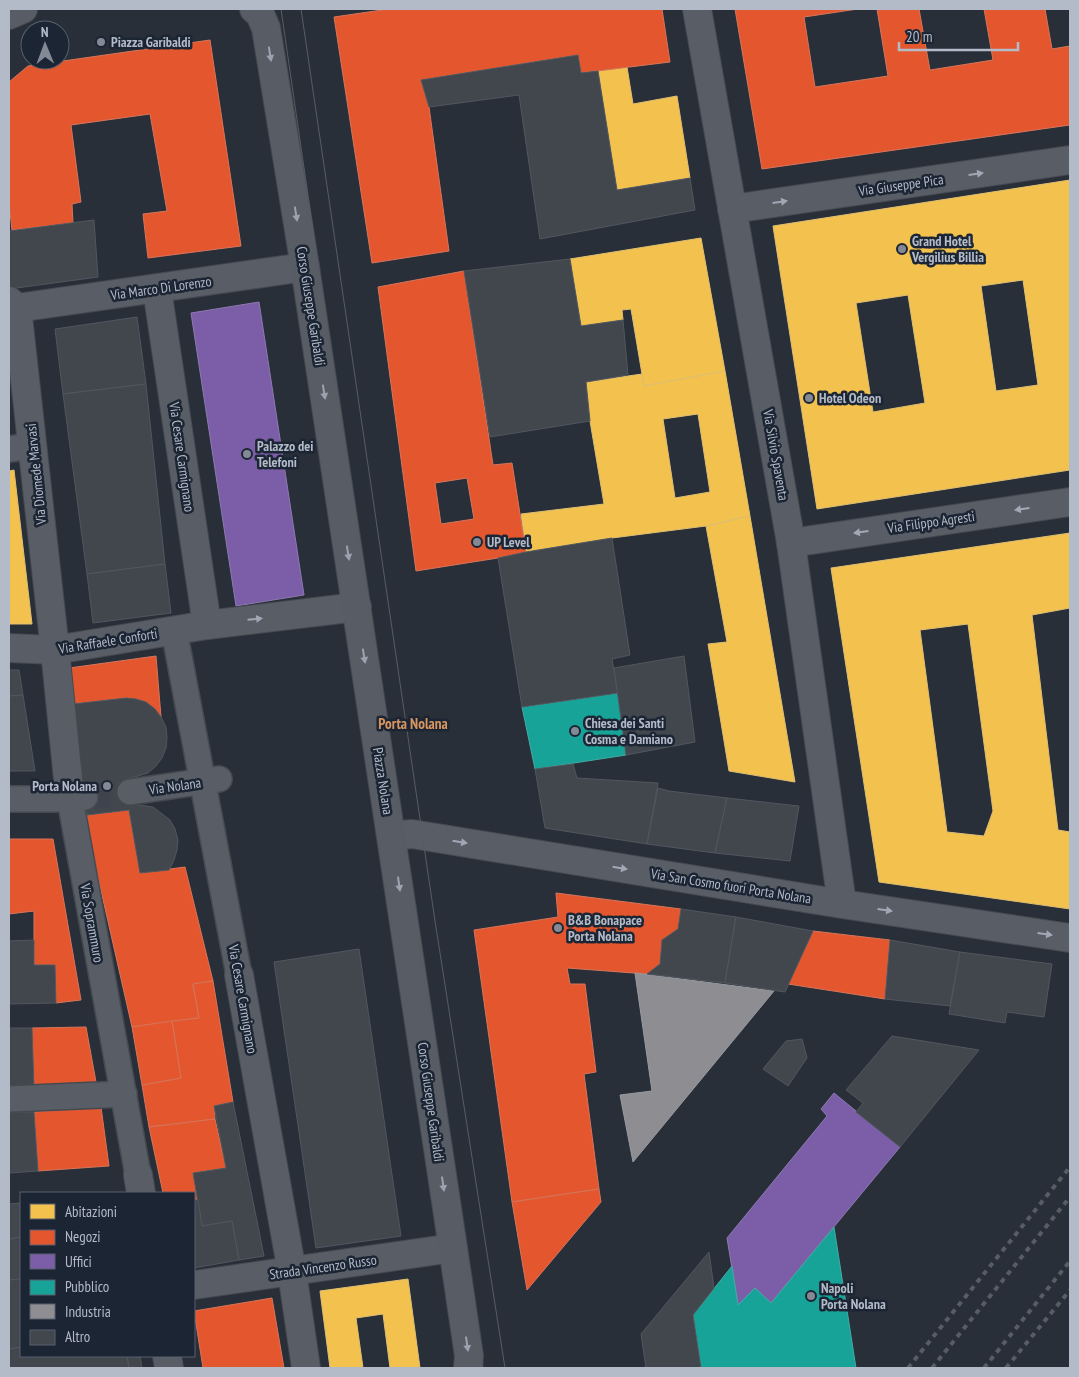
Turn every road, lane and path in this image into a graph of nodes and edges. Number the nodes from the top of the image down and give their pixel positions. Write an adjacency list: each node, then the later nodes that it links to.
1 (23, 9): 4 (main road)
2 (254, 9): 7 (main road, Corso Giuseppe Garibaldi, one-way to 7)
3 (697, 9): 6 (street, Via Silvio Spaventa)
4 (9, 15)
5 (1070, 160): 6 (street, Via Giuseppe Pica, one-way to 5)
6 (732, 209): 12 (street, Via Silvio Spaventa)
7 (305, 267): 8 (street, Via Marco Di Lorenzo); 13 (main road, Corso Giuseppe Garibaldi, one-way to 13)
8 (157, 289): 9 (street, Via Marco Di Lorenzo); 14 (street, Via Cesare Carmignano)
9 (13, 304): 10 (street, Via Diomede Marvasi)
10 (21, 448): 17 (street, Via Diomede Marvasi)
11 (1070, 502): 12 (street, Via Filippo Agresti, one-way to 12)
12 (791, 543): 23 (street, Via Silvio Spaventa)
13 (357, 608): 14 (street, Via Raffaele Conforti, one-way to 13); 22 (main road, Piazza Nolana, one-way to 22)
14 (207, 624): 15 (street, Via Raffaele Conforti)
15 (174, 630): 17 (street, Via Raffaele Conforti); 18 (street, Via Cesare Carmignano)
16 (9, 648): 17 (street, Via Raffaele Conforti)
17 (56, 650): 20 (street, Via Soprammuro)
18 (211, 780): 19 (street, Via Nolana); 25 (street, Via Cesare Carmignano)
19 (130, 792)
20 (78, 798): 21 (street); 26 (street, Via Soprammuro)
21 (9, 799)
22 (392, 836): 23 (street, Via San Cosmo fuori Porta Nolana, one-way to 23); 29 (main road, Corso Giuseppe Garibaldi, one-way to 29)
23 (842, 904): 24 (street, Via San Cosmo fuori Porta Nolana, one-way to 24)
24 (1070, 938)
25 (239, 976): 30 (street, Via Cesare Carmignano)
26 (124, 1094): 27 (street); 28 (street, Via Soprammuro)
27 (9, 1099)
28 (140, 1184)
29 (453, 1248): 30 (street, Strada Vincenzo Russo); 33 (main road, Corso Giuseppe Garibaldi, one-way to 33)
30 (292, 1272): 31 (street, Strada Vincenzo Russo); 32 (street, Via Cesare Carmignano)
31 (195, 1286)
32 (306, 1368)
33 (468, 1368)

